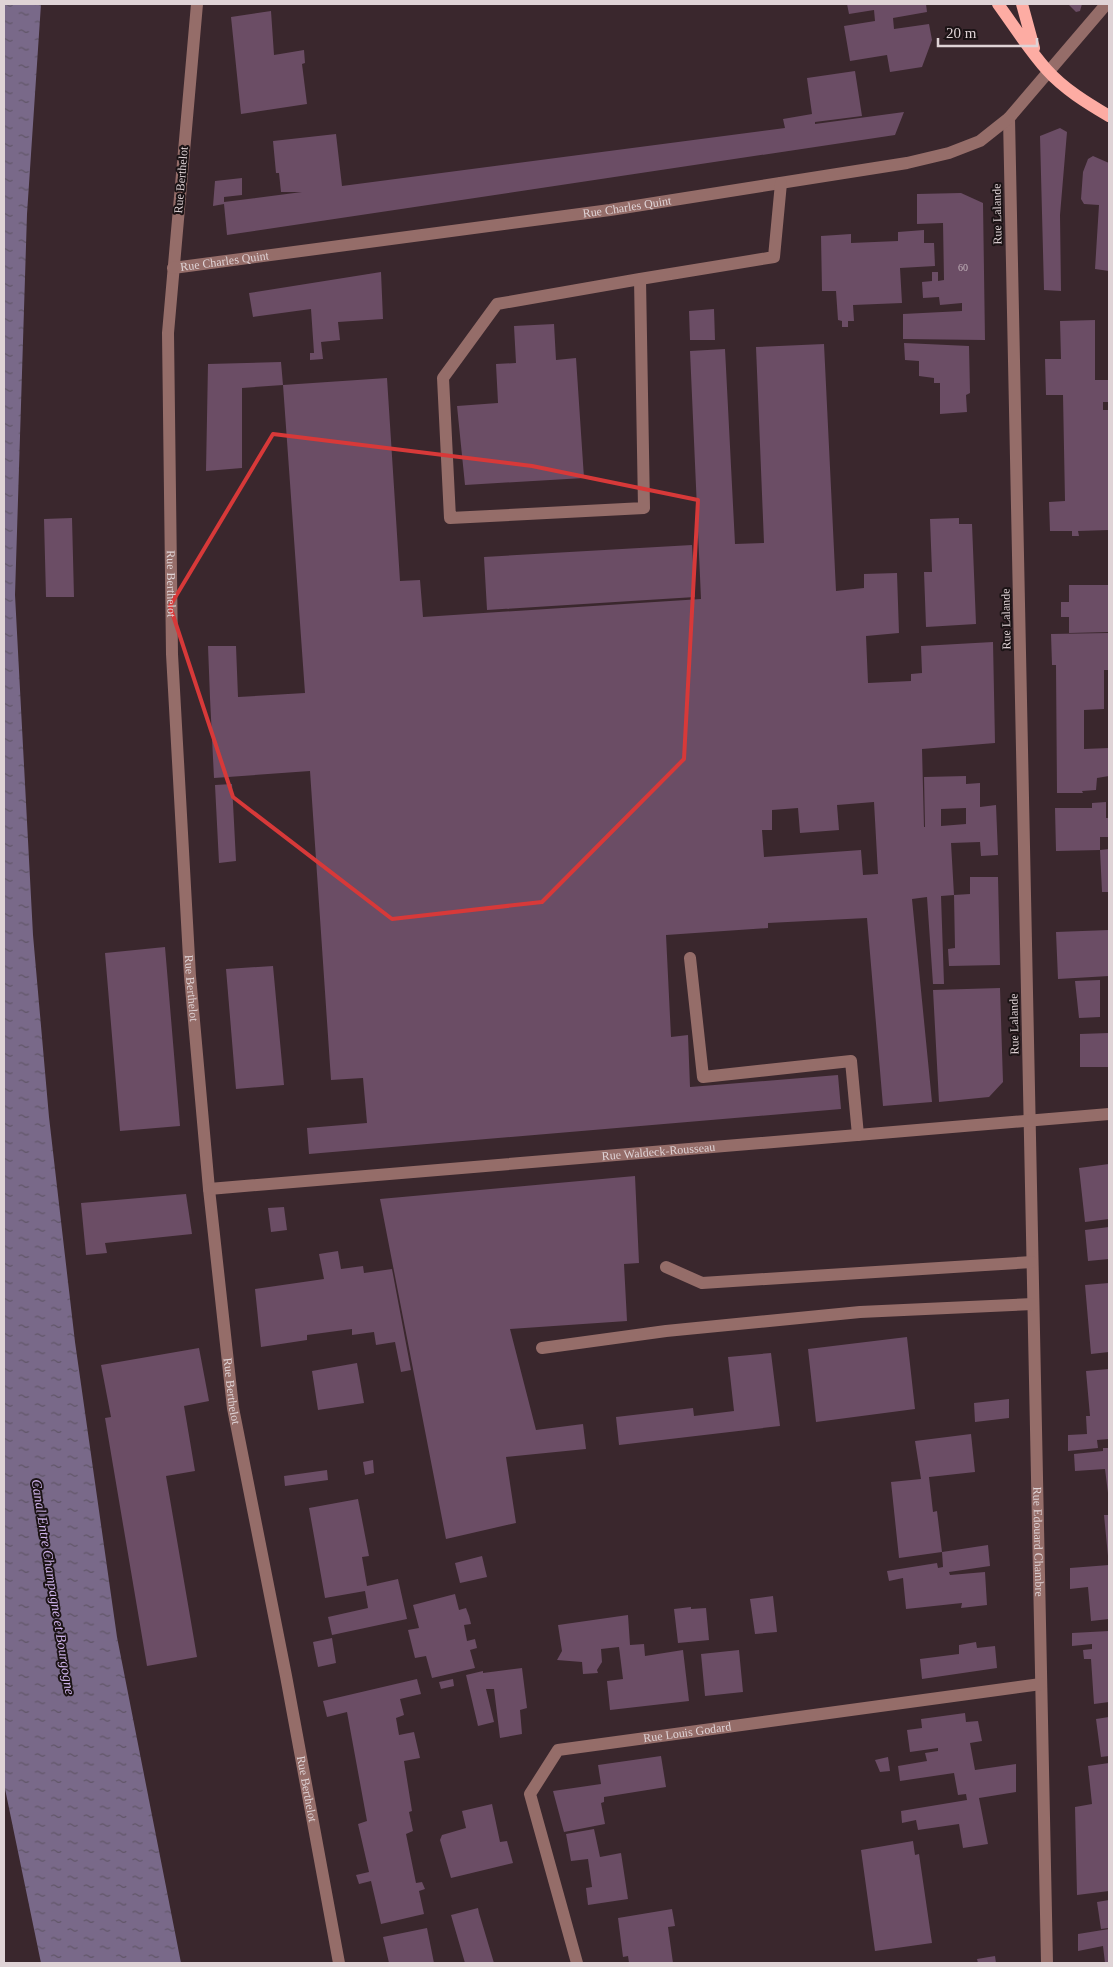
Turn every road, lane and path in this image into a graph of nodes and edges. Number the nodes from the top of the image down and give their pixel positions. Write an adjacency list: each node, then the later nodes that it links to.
1 (197, 4): 10 (street, Rue Berthelot)
2 (998, 4): 5 (main road)
3 (1022, 4): 5 (main road)
4 (1104, 4): 6 (street, Rue Charles Quint)
5 (1036, 58): 6 (main road)
6 (1048, 72): 7 (main road); 8 (street, Rue Charles Quint)
7 (1109, 116)
8 (1009, 118): 9 (street, Rue Charles Quint); 14 (street, Rue Lalande)
9 (781, 183): 10 (street, Rue Charles Quint); 11 (street)
10 (173, 268): 16 (street, Rue Berthelot)
11 (640, 280): 11 (street)
12 (690, 958): 15 (street)
13 (1109, 1114): 14 (street, Rue Waldeck-Rousseau)
14 (1030, 1120): 15 (street, Rue Waldeck-Rousseau); 17 (street, Rue Edouard Chambre)
15 (858, 1135): 16 (street, Rue Waldeck-Rousseau)
16 (209, 1189): 22 (street, Rue Berthelot)
17 (1032, 1262): 18 (street); 19 (street, Rue Edouard Chambre)
18 (666, 1267)
19 (1034, 1304): 20 (street); 21 (street, Rue Edouard Chambre)
20 (542, 1348)
21 (1042, 1684): 23 (street, Rue Louis Godard); 24 (street, Rue Edouard Chambre)
22 (339, 1963)
23 (577, 1963)
24 (1047, 1963)

